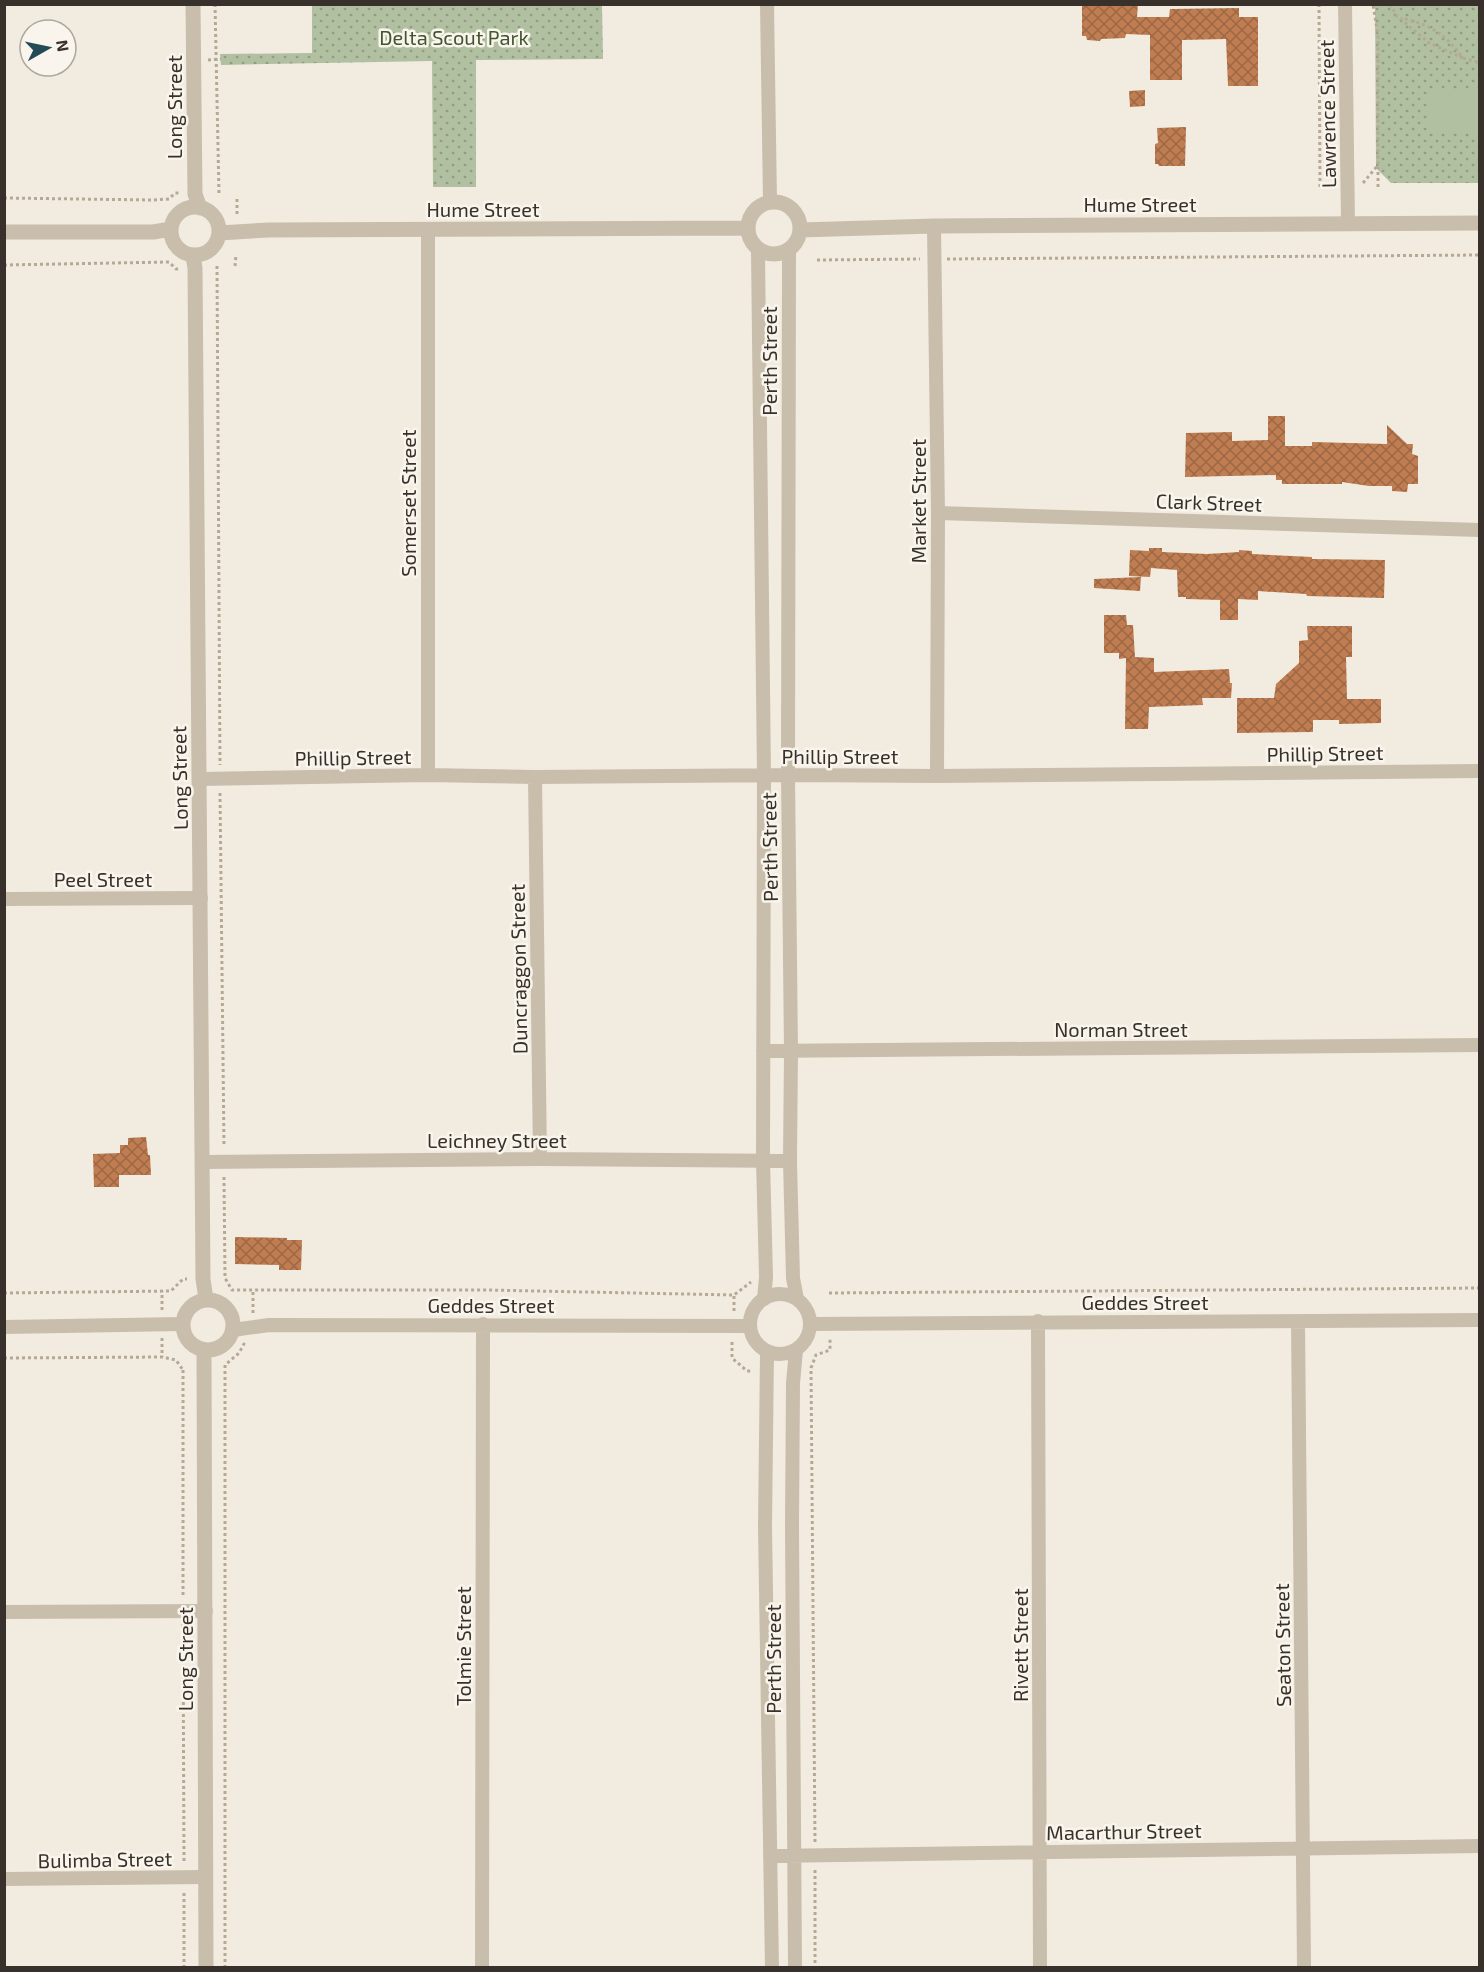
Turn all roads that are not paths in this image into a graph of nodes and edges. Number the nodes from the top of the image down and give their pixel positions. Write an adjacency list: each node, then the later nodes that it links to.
1 (193, 4): 5 (street, Long Street)
2 (767, 4): 4 (street)
3 (1345, 4): 7 (street, Lawrence Street)
4 (770, 202): 9 (street); 12 (street)
5 (200, 208): 10 (street); 14 (street)
6 (1479, 223): 7 (street, Hume Street)
7 (1348, 224): 8 (street, Hume Street)
8 (934, 225): 12 (street, Hume Street); 18 (street, Market Street)
9 (748, 228): 11 (street, Hume Street); 15 (street)
10 (171, 230): 13 (street); 17 (street)
11 (428, 230): 14 (street, Hume Street); 21 (street, Somerset Street)
12 (800, 230): 16 (street)
13 (4, 232)
14 (219, 233): 17 (street)
15 (758, 250): 16 (street); 23 (street, Perth Street)
16 (789, 250): 22 (street, Perth Street)
17 (193, 256): 26 (street, Long Street)
18 (938, 513): 19 (street, Clark Street); 24 (street, Market Street)
19 (1479, 530)
20 (1479, 771): 24 (street, Phillip Street)
21 (428, 775): 25 (street, Phillip Street); 26 (street, Phillip Street)
22 (788, 775): 23 (street, Phillip Street); 24 (street, Phillip Street); 31 (street, Perth Street)
23 (764, 776): 25 (street, Phillip Street); 30 (street, Perth Street)
24 (937, 776)
25 (535, 777): 32 (street, Duncraggon Street)
26 (200, 779): 27 (street, Long Street)
27 (201, 898): 28 (street, Peel Street); 35 (street, Long Street)
28 (4, 899)
29 (1479, 1045): 31 (street, Norman Street)
30 (763, 1051): 31 (street, Norman Street); 33 (street, Perth Street)
31 (791, 1051): 34 (street, Perth Street)
32 (540, 1159): 33 (street, Leichney Street); 35 (street, Leichney Street)
33 (764, 1160): 34 (street, Leichney Street); 37 (street, Perth Street)
34 (790, 1161): 38 (street, Perth Street)
35 (203, 1162): 36 (street, Long Street)
36 (206, 1299): 42 (street); 47 (street)
37 (764, 1299): 38 (street); 45 (street)
38 (797, 1299): 44 (street)
39 (1479, 1320): 41 (street, Geddes Street)
40 (1038, 1322): 41 (street, Geddes Street); 44 (street, Geddes Street); 57 (street, Rivett Street)
41 (1298, 1322): 56 (street, Seaton Street)
42 (182, 1324): 46 (street); 48 (street)
43 (483, 1324): 45 (street, Geddes Street); 47 (street, Geddes Street); 63 (street, Tolmie Street)
44 (810, 1324): 49 (street)
45 (749, 1326): 50 (street)
46 (4, 1327)
47 (233, 1329): 48 (street)
48 (204, 1350): 53 (street, Long Street)
49 (796, 1350): 50 (street); 52 (street, Perth Street)
50 (767, 1352): 51 (street, Perth Street)
51 (765, 1527): 52 (street); 58 (street, Perth Street)
52 (792, 1527): 59 (street, Perth Street)
53 (206, 1611): 54 (street); 60 (street, Long Street)
54 (4, 1612)
55 (1479, 1846): 56 (street, Macarthur Street)
56 (1303, 1849): 57 (street, Macarthur Street); 67 (street, Seaton Street)
57 (1038, 1852): 59 (street, Macarthur Street); 66 (street, Rivett Street)
58 (770, 1856): 59 (street, Macarthur Street); 64 (street, Perth Street)
59 (794, 1856): 65 (street, Perth Street)
60 (206, 1876): 61 (street, Bulimba Street); 62 (street, Long Street)
61 (4, 1879)
62 (206, 1968)
63 (482, 1968)
64 (772, 1968)
65 (795, 1968)
66 (1040, 1968)
67 (1304, 1968)

